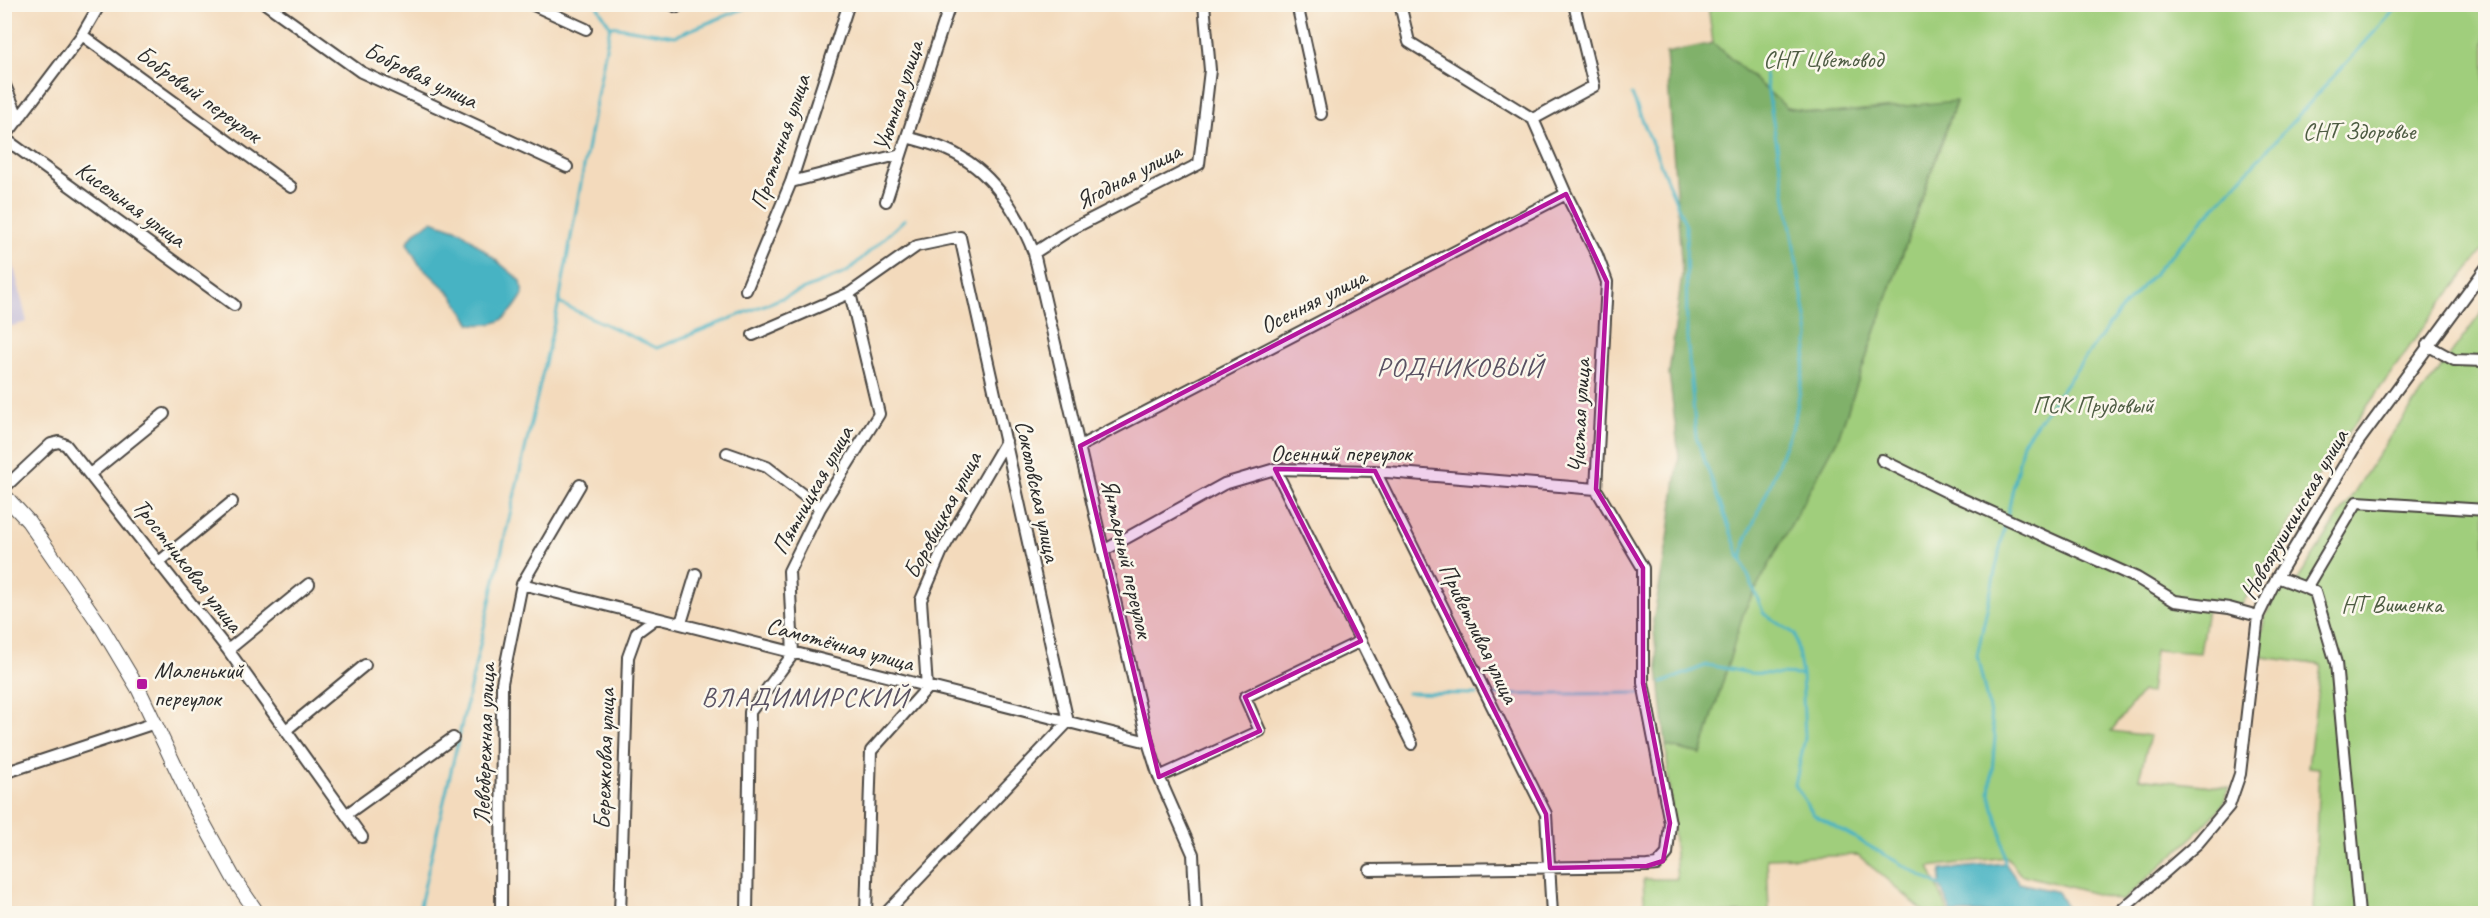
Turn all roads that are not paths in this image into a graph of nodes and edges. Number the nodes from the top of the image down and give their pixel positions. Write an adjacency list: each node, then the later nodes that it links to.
1 (100, 4): 11 (street)
2 (266, 4): 19 (street, Бобровая улица)
3 (531, 4): 10 (street)
4 (950, 4): 16 (street, Уютная улица)
5 (1204, 4): 24 (street, Ягодная улица)
6 (1297, 4): 13 (street)
7 (1400, 4): 14 (street)
8 (1574, 4): 14 (street)
9 (848, 6): 20 (street, Проточная улица)
10 (586, 29)
11 (82, 35): 15 (street); 21 (street, Бобровый переулок)
12 (4, 83): 15 (street)
13 (1321, 114)
14 (1533, 118): 22 (street, Чистая улица)
15 (19, 119): 17 (street)
16 (907, 137): 18 (street, Уютная улица); 24 (street, Янтарный переулок)
17 (4, 138): 28 (street, Кисельная улица)
18 (901, 154): 20 (street); 23 (street, Уютная улица)
19 (567, 167)
20 (791, 182): 26 (street, Проточная улица)
21 (291, 187)
22 (1566, 194): 34 (street, Осенняя улица); 42 (street, Чистая улица)
23 (886, 201)
24 (1034, 253): 34 (street, Янтарный переулок)
25 (2486, 268): 30 (street, Новоярушкинская улица)
26 (746, 290)
27 (850, 293): 29 (street, Соколовская улица); 33 (street, Соколовская улица); 45 (street, Пятницкая улица)
28 (234, 305)
29 (753, 335)
30 (2427, 345): 31 (street); 50 (street, Новоярушкинская улица)
31 (2486, 361)
32 (164, 414): 39 (street)
33 (1006, 441): 61 (street, Боровицкая улица); 62 (street, Соколовская улица)
34 (1080, 446): 47 (street, Янтарный переулок)
35 (727, 453): 45 (street)
36 (1882, 460): 54 (street)
37 (1275, 469): 38 (street, Осенний переулок); 47 (street, Осенний переулок); 57 (street)
38 (1375, 471): 42 (street, Осенний переулок); 72 (street, Приветливая улица)
39 (90, 474): 41 (street, Тростниковая улица); 48 (street, Тростниковая улица)
40 (580, 485): 52 (street, Левобережная улица)
41 (4, 488)
42 (1596, 489): 72 (street, Чистая улица)
43 (4, 495): 63 (street)
44 (232, 502): 48 (street)
45 (820, 508): 59 (street, Пятницкая улица)
46 (2486, 510): 53 (street)
47 (1103, 551): 66 (street, Янтарный переулок)
48 (159, 562): 58 (street, Тростниковая улица)
49 (696, 574): 56 (street)
50 (2277, 577): 53 (street); 54 (street, Новоярушкинская улица)
51 (309, 584): 58 (street)
52 (522, 584): 55 (street, Самотёчная улица); 75 (street, Левобережная улица)
53 (2306, 588): 83 (street)
54 (2258, 616): 82 (street, Новоярушкинская улица)
55 (656, 618): 56 (street, Самотёчная улица); 76 (street, Бережковая улица)
56 (681, 623): 59 (street, Самотёчная улица)
57 (1361, 641): 67 (street); 69 (street)
58 (228, 650): 64 (street, Тростниковая улица)
59 (793, 654): 61 (street, Самотёчная улица); 77 (street)
60 (365, 665): 64 (street)
61 (927, 688): 62 (street, Самотёчная улица); 78 (street)
62 (1068, 722): 66 (street, Самотёчная улица); 79 (street)
63 (155, 723): 68 (street); 74 (street)
64 (286, 730): 70 (street, Тростниковая улица)
65 (453, 738): 70 (street)
66 (1148, 742): 69 (street, Янтарный переулок)
67 (1412, 744)
68 (4, 773)
69 (1159, 777): 80 (street, Янтарный переулок)
70 (347, 814): 71 (street, Тростниковая улица)
71 (362, 837)
72 (1550, 868): 73 (street, Чистая улица); 81 (street)
73 (1370, 870)
74 (254, 912)
75 (501, 914)
76 (620, 914)
77 (747, 914)
78 (866, 914)
79 (885, 914)
80 (1196, 914)
81 (1552, 914)
82 (2117, 914)
83 (2359, 914)

